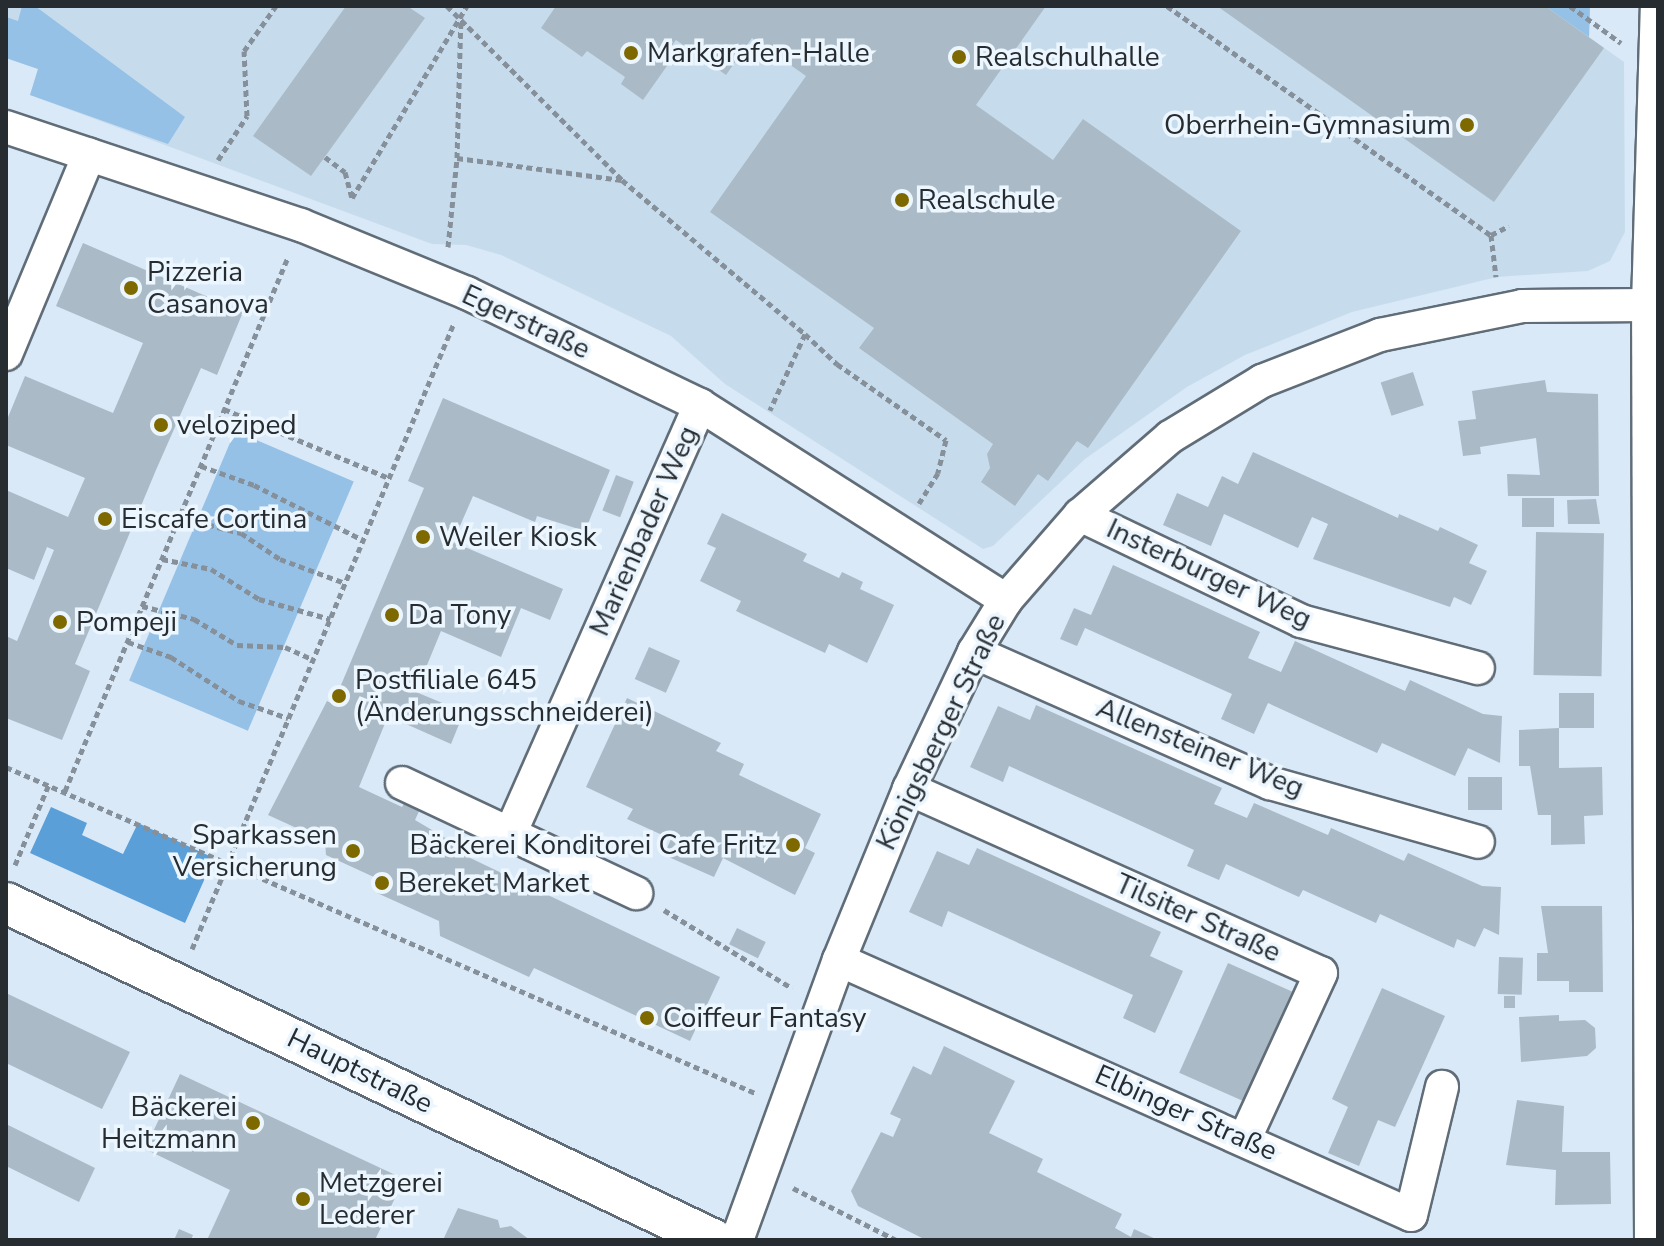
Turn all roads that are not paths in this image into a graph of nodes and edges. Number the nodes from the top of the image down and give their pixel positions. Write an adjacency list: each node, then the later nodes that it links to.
1 (1657, 6): 3 (street)
2 (6, 127): 4 (street, Egerstraße)
3 (1656, 137): 5 (street)
4 (89, 155): 7 (street); 8 (street, Egerstraße)
5 (1648, 305): 6 (street); 9 (street, Königsberger Straße)
6 (1653, 344): 17 (street)
7 (6, 354)
8 (700, 405): 10 (street, Egerstraße); 15 (street, Marienbader Weg)
9 (1080, 515): 10 (street, Königsberger Straße); 12 (street, Insterburger Weg)
10 (1006, 600): 11 (street, Königsberger Straße)
11 (974, 652): 14 (street, Königsberger Straße); 16 (street, Allensteiner Weg)
12 (1478, 668)
13 (402, 783): 15 (street)
14 (909, 789): 20 (street, Königsberger Straße); 22 (street, Tilsiter Straße)
15 (510, 834): 19 (street)
16 (1478, 842)
17 (1653, 871): 25 (street)
18 (9, 888): 23 (street, Hauptstraße)
19 (636, 893)
20 (839, 960): 22 (street, Elbinger Straße); 24 (street, Königsberger Straße)
21 (1442, 1087): 22 (street, Elbinger Straße)
22 (1245, 1138)
23 (714, 1240)
24 (737, 1240)
25 (1651, 1240)

